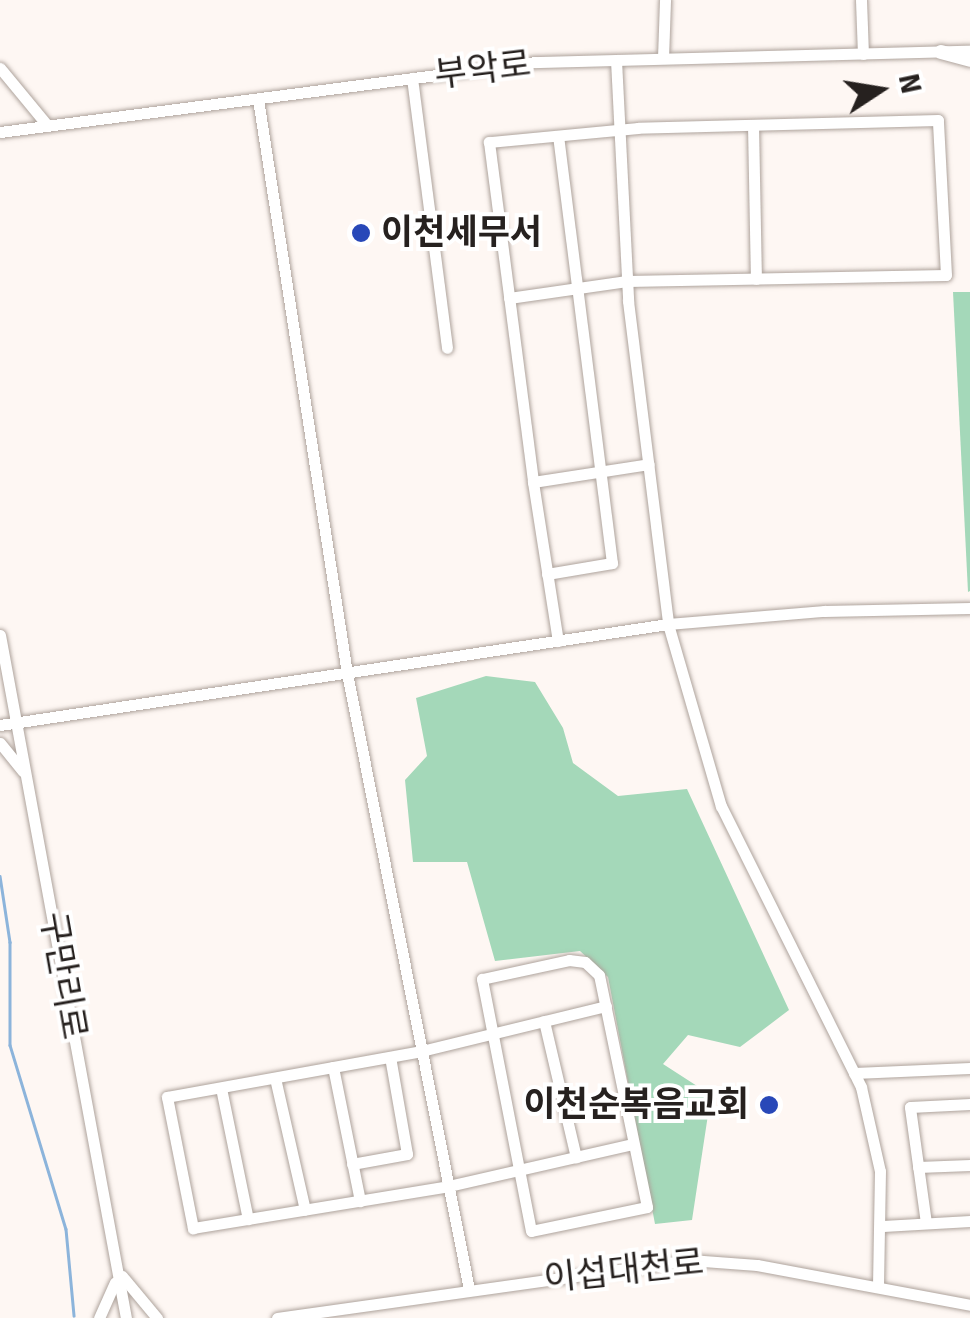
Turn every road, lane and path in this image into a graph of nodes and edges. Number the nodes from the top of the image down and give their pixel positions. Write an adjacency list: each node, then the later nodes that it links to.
1 (665, 0): 6 (street)
2 (861, 0): 5 (street)
3 (970, 48): 4 (street, 부악로)
4 (941, 52): 5 (street, 부악로); 8 (main road)
5 (862, 54): 6 (street, 부악로)
6 (664, 58): 7 (street, 부악로)
7 (616, 60): 10 (street, 부악로); 14 (street)
8 (970, 60)
9 (0, 68): 12 (street)
10 (412, 78): 11 (street, 부악로); 21 (street)
11 (258, 98): 12 (street, 부악로); 31 (street)
12 (47, 125): 15 (street, 부악로)
13 (753, 125): 14 (street); 17 (street); 17 (street)
14 (620, 130): 16 (street); 18 (street)
15 (0, 132)
16 (558, 136): 19 (street); 20 (street)
17 (756, 279): 18 (street)
18 (627, 281): 19 (street); 22 (street)
19 (577, 287): 20 (street); 23 (street)
20 (510, 298): 24 (street)
21 (447, 348)
22 (648, 464): 23 (street); 27 (street)
23 (600, 471): 24 (street); 25 (street)
24 (533, 482): 25 (street)
25 (547, 574): 29 (street)
26 (970, 608): 27 (street)
27 (668, 624): 29 (street); 44 (street)
28 (0, 635): 30 (street, 구만리로)
29 (558, 641): 31 (street)
30 (6, 668): 32 (street); 33 (street, 구만리로)
31 (347, 672): 33 (street); 40 (street)
32 (0, 696)
33 (17, 722): 34 (street); 36 (street, 구만리로)
34 (0, 725)
35 (0, 743): 36 (street)
36 (26, 776): 61 (street, 구만리로)
37 (606, 1006): 38 (street); 39 (street); 48 (street)
38 (544, 1021): 39 (street); 49 (street)
39 (491, 1034): 40 (street); 53 (street)
40 (422, 1051): 41 (street); 54 (street)
41 (390, 1057): 42 (street); 50 (street)
42 (333, 1067): 45 (street); 50 (street)
43 (970, 1068): 44 (street)
44 (854, 1073): 60 (street)
45 (275, 1078): 46 (street); 56 (street)
46 (220, 1088): 57 (street); 57 (street)
47 (970, 1104): 52 (street)
48 (634, 1144): 49 (street); 53 (street)
49 (576, 1157): 53 (street)
50 (352, 1164): 55 (street)
51 (970, 1165): 52 (street)
52 (918, 1167): 59 (street)
53 (518, 1170): 54 (street)
54 (449, 1186): 55 (street); 63 (street)
55 (360, 1201): 56 (street)
56 (305, 1210): 57 (street)
57 (248, 1219)
58 (970, 1220): 59 (street)
59 (926, 1223): 60 (street)
60 (883, 1226): 62 (street)
61 (116, 1268): 65 (street); 66 (street, 구만리로); 67 (street)
62 (878, 1288): 63 (street, 이섭대천로); 64 (street, 이섭대천로)
63 (470, 1289): 68 (street, 이섭대천로)
64 (970, 1306)
65 (99, 1318)
66 (126, 1318)
67 (158, 1318)
68 (277, 1318)

